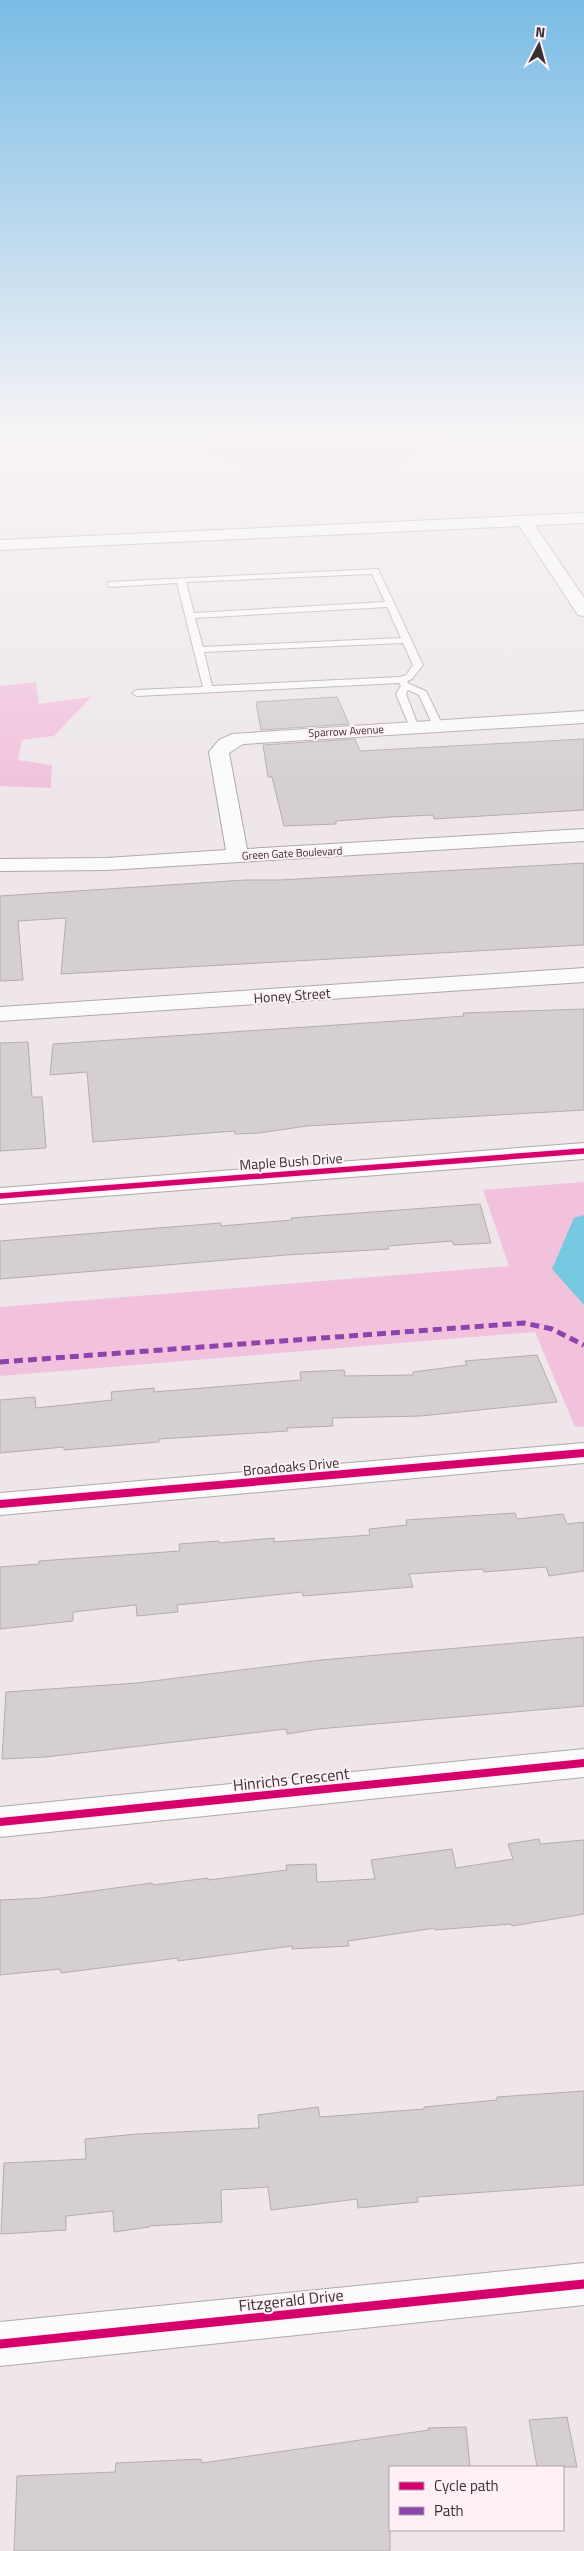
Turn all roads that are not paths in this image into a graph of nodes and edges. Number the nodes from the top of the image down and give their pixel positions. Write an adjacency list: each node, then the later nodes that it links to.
1 (542, 548): 5 (street)
2 (181, 580): 3 (lane); 4 (lane); 6 (lane)
3 (111, 584)
4 (390, 604): 6 (lane); 7 (lane)
5 (584, 611)
6 (190, 616): 8 (lane)
7 (406, 640): 8 (lane); 9 (lane)
8 (199, 650): 10 (lane)
9 (404, 683): 10 (lane); 13 (lane); 14 (lane)
10 (208, 689): 11 (lane)
11 (137, 693)
12 (584, 717): 13 (street, Sparrow Avenue)
13 (438, 726): 14 (street, Sparrow Avenue)
14 (414, 728): 16 (street, Sparrow Avenue)
15 (584, 834): 16 (street, Green Gate Boulevard)
16 (238, 856): 17 (street, Green Gate Boulevard)
17 (0, 865)
18 (584, 975): 19 (street, Honey Street)
19 (0, 1014)
20 (584, 1151): 21 (street, Maple Bush Drive)
21 (0, 1196)
22 (584, 1453): 23 (street, Broadoaks Drive)
23 (0, 1504)
24 (584, 1763): 25 (street, Hinrichs Crescent)
25 (0, 1822)
26 (584, 2284): 27 (street, Fitzgerald Drive)
27 (0, 2344)

